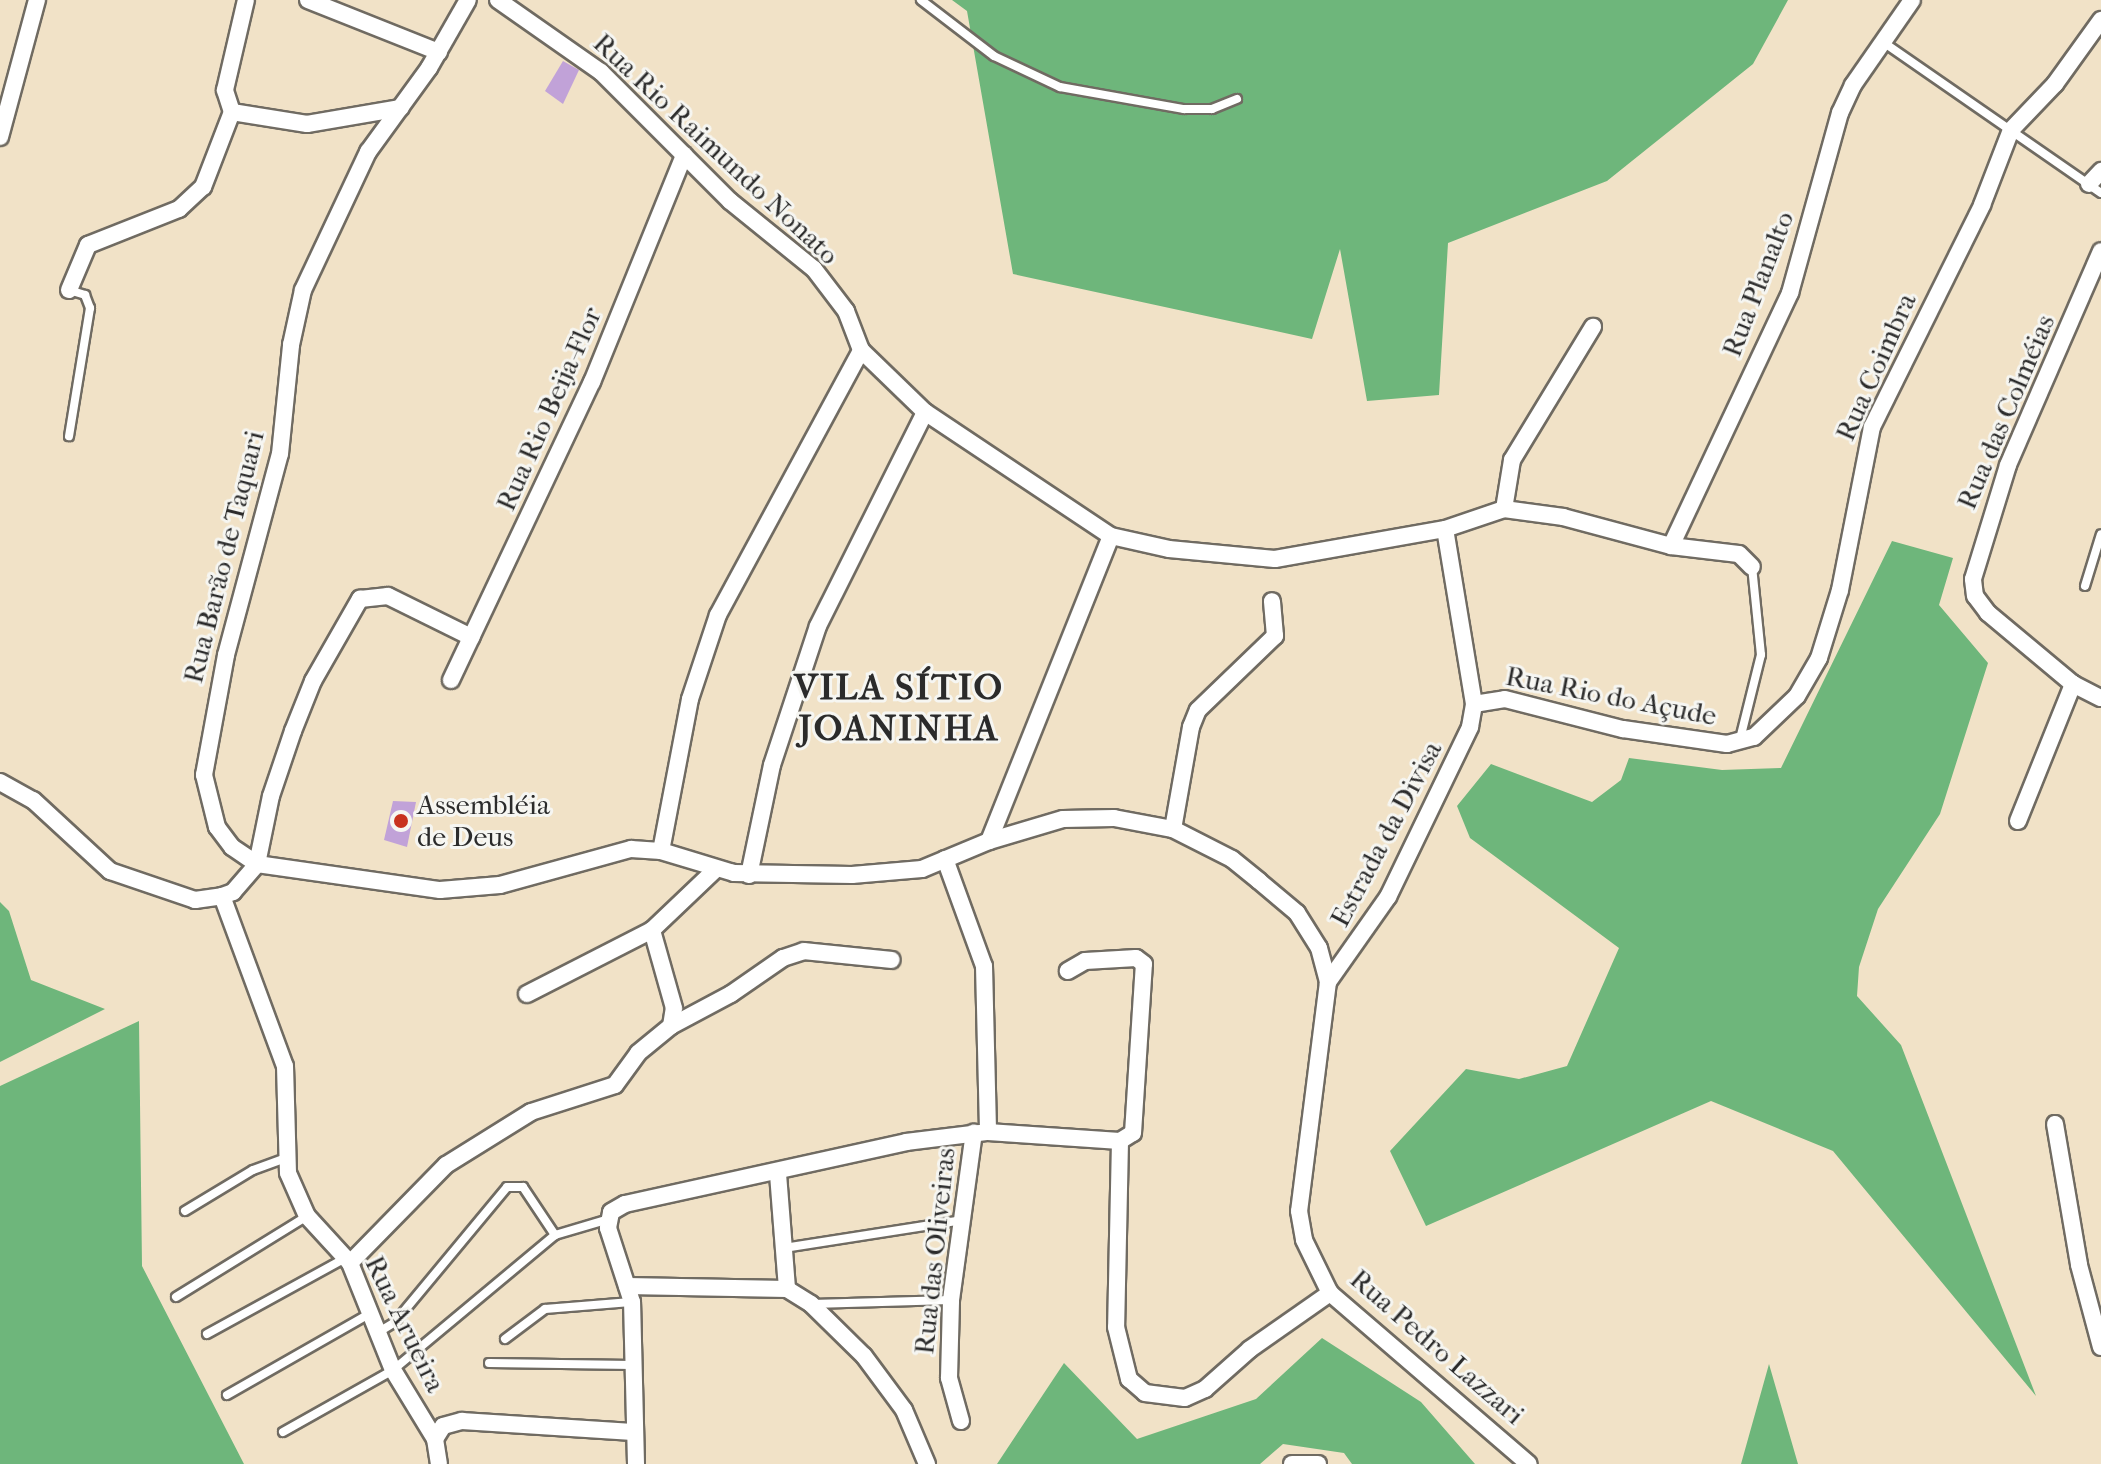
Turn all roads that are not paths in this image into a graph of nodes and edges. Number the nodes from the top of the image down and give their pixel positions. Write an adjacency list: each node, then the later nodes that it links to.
1 (37, 0): 15 (street)
2 (246, 0): 13 (street)
3 (308, 0): 10 (street)
4 (468, 0): 10 (street, Rua Barão de Taquari)
5 (498, 0): 16 (street, Rua Rio Raimundo Nonato)
6 (921, 0): 11 (lane)
7 (1912, 0): 9 (street, Rua Planalto)
8 (2101, 20): 14 (street)
9 (1883, 42): 14 (lane); 29 (street, Rua Planalto)
10 (439, 52): 12 (street, Rua Barão de Taquari)
11 (1237, 99)
12 (401, 108): 13 (street); 45 (street, Rua Barão de Taquari)
13 (232, 112): 20 (street)
14 (2011, 130): 18 (lane); 38 (street, Rua Coimbra)
15 (0, 137)
16 (684, 155): 22 (street, Rua Rio Raimundo Nonato); 33 (street, Rua Rio Beija-Flor)
17 (2101, 171): 18 (street)
18 (2095, 189)
19 (2101, 251): 35 (street, Rua das Colméias)
20 (69, 290): 24 (lane)
21 (1593, 327): 25 (street)
22 (861, 350): 23 (street, Rua Rio Raimundo Nonato); 43 (street)
23 (925, 412): 28 (street, Rua Rio Raimundo Nonato); 47 (street)
24 (69, 436)
25 (1504, 509): 26 (street, Rua Rio Raimundo Nonato); 29 (street, Rua Rio Raimundo Nonato)
26 (1445, 529): 28 (street, Rua Rio Raimundo Nonato); 37 (street)
27 (2101, 534): 31 (lane)
28 (1111, 536): 42 (street)
29 (1671, 546): 30 (street, Rua Rio Raimundo Nonato)
30 (1752, 567): 38 (lane)
31 (2085, 586)
32 (1272, 601): 41 (street)
33 (471, 637): 34 (street, Rua Rio Beija-Flor); 45 (street)
34 (451, 680)
35 (2073, 684): 36 (street); 40 (street)
36 (2101, 698)
37 (1474, 704): 38 (street, Rua Rio do Açude); 52 (street, Estrada da Divisa)
38 (1738, 744)
39 (0, 782): 48 (street)
40 (2018, 821)
41 (1173, 829): 42 (street); 52 (street)
42 (989, 841): 44 (street)
43 (661, 851): 45 (street); 46 (street)
44 (945, 859): 47 (street); 56 (street, Rua das Oliveiras)
45 (257, 864): 48 (street)
46 (715, 870): 47 (street); 49 (street)
47 (749, 875)
48 (222, 896): 58 (street, Rua Arueira)
49 (652, 930): 53 (street); 54 (street)
50 (892, 960): 54 (street)
51 (1068, 971): 57 (street)
52 (1328, 982): 68 (street, Rua Pedro Lazzari)
53 (527, 994)
54 (671, 1026): 66 (street)
55 (2055, 1124): 77 (street)
56 (981, 1132): 57 (street); 59 (street); 63 (street, Rua das Oliveiras)
57 (1120, 1141): 68 (street)
58 (286, 1158): 60 (lane); 61 (street, Rua Arueira)
59 (778, 1174): 62 (street); 65 (street)
60 (185, 1211)
61 (307, 1216): 66 (street, Rua Arueira); 70 (lane)
62 (609, 1219): 64 (lane); 69 (street)
63 (963, 1220): 65 (lane); 71 (street, Rua das Oliveiras)
64 (555, 1235): 75 (lane); 80 (lane)
65 (784, 1248): 67 (street)
66 (347, 1261): 73 (street, Rua Arueira); 74 (lane)
67 (787, 1289): 69 (street); 72 (street)
68 (1330, 1293): 91 (street, Rua Pedro Lazzari)
69 (630, 1294): 76 (lane); 79 (street)
70 (176, 1297)
71 (951, 1300): 72 (lane); 82 (street, Rua das Oliveiras)
72 (811, 1304): 88 (street)
73 (369, 1314): 75 (street, Rua Arueira); 81 (lane)
74 (207, 1334)
75 (377, 1334): 80 (street, Rua Arueira)
76 (505, 1339)
77 (2101, 1347)
78 (489, 1363): 79 (lane)
79 (633, 1365): 84 (street)
80 (393, 1370): 83 (lane); 85 (street, Rua Arueira)
81 (227, 1395)
82 (961, 1421)
83 (283, 1432)
84 (633, 1432): 85 (street); 87 (street)
85 (435, 1439): 86 (street, Rua Arueira)
86 (439, 1464)
87 (636, 1464)
88 (927, 1464)
89 (1292, 1464): 90 (street)
90 (1318, 1464)
91 (1529, 1464)

